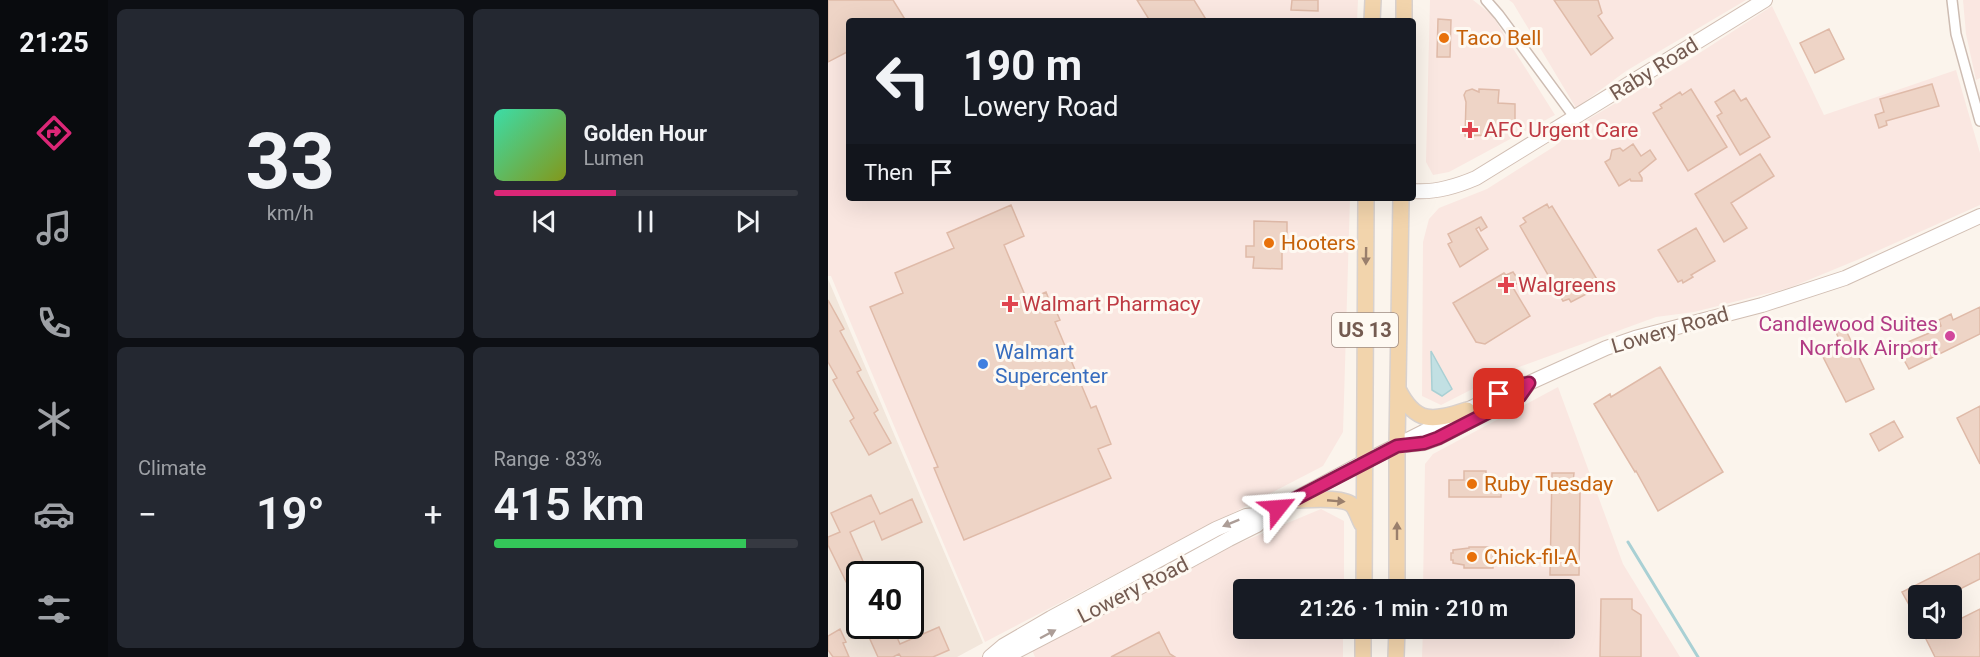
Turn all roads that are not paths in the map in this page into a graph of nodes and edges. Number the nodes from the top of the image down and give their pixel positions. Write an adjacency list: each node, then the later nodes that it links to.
1 (1373, 0): 6 (main road)
2 (1404, 0): 7 (main road)
3 (1486, 0): 8 (street)
4 (1765, 0): 8 (street, Raby Road)
5 (1952, 0): 9 (street)
6 (1372, 18)
7 (1404, 18)
8 (1575, 118): 10 (street, Raby Road)
9 (1980, 121)
10 (1416, 191)
11 (1366, 201): 18 (main road, US 13, one-way to 18)
12 (1401, 201): 15 (main road, US 13)
13 (1980, 216): 14 (street, Lowery Road)
14 (1529, 383): 16 (street, Lowery Road); 17 (street, Lowery Road)
15 (1398, 389): 16 (main road); 17 (main road, US 13)
16 (1467, 410): 17 (street, Lowery Road)
17 (1397, 446): 18 (street, Lowery Road); 22 (main road, US 13, one-way to 17)
18 (1364, 462): 19 (street, Lowery Road); 20 (main road, US 13)
19 (1294, 500): 20 (main road, one-way to 20); 25 (street, Lowery Road)
20 (1364, 528): 21 (main road, US 13)
21 (1364, 579)
22 (1397, 579)
23 (1364, 639): 26 (main road)
24 (1397, 639): 27 (main road)
25 (994, 656)
26 (1363, 657)
27 (1396, 657)

